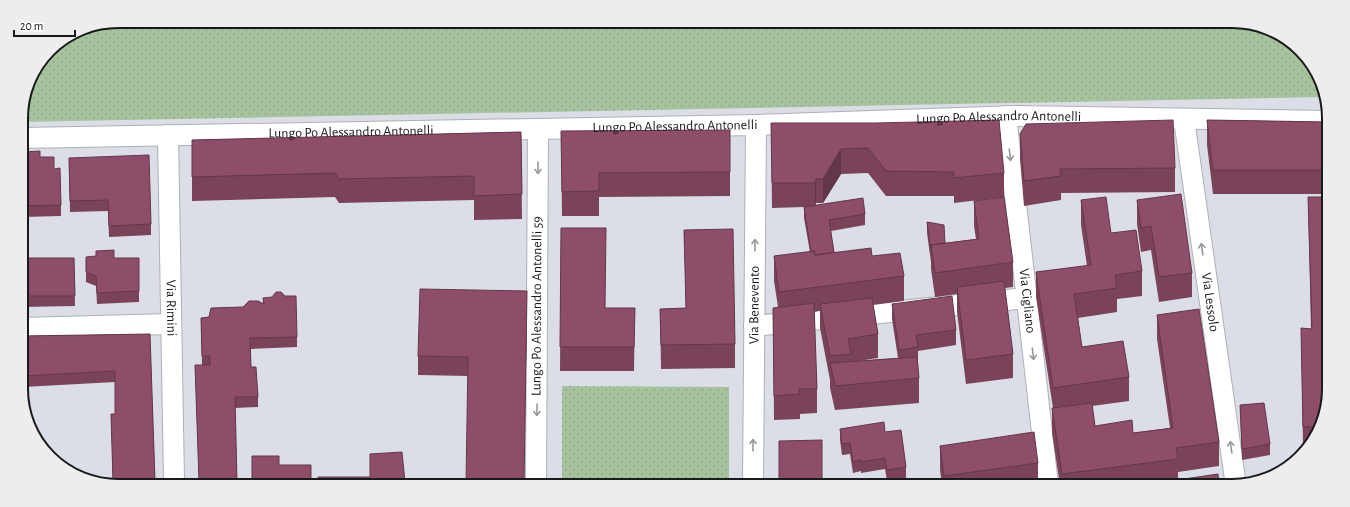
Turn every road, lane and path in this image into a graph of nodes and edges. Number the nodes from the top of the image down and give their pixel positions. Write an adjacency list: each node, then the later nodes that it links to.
1 (1006, 116): 2 (street, Lungo Po Alessandro Antonelli); 4 (street, Lungo Po Alessandro Antonelli); 8 (street, Via Cigliano, one-way to 8)
2 (1184, 119): 3 (street, Lungo Po Alessandro Antonelli); 16 (street, Via Lessolo, one-way to 2)
3 (1322, 121)
4 (756, 125): 5 (street, Lungo Po Alessandro Antonelli); 10 (street, Via Benevento, one-way to 4)
5 (538, 129): 6 (street, Lungo Po Alessandro Antonelli); 13 (street, Lungo Po Alessandro Antonelli 59, one-way to 13)
6 (168, 136): 7 (street, Lungo Po Alessandro Antonelli); 9 (street, Via Rimini)
7 (28, 138)
8 (1027, 298): 10 (street); 15 (street, Via Cigliano, one-way to 15)
9 (171, 324): 11 (street); 12 (street, Via Rimini)
10 (754, 326): 14 (street, Via Benevento, one-way to 10)
11 (28, 328)
12 (174, 479)
13 (536, 479)
14 (753, 479)
15 (1047, 479)
16 (1233, 479)

